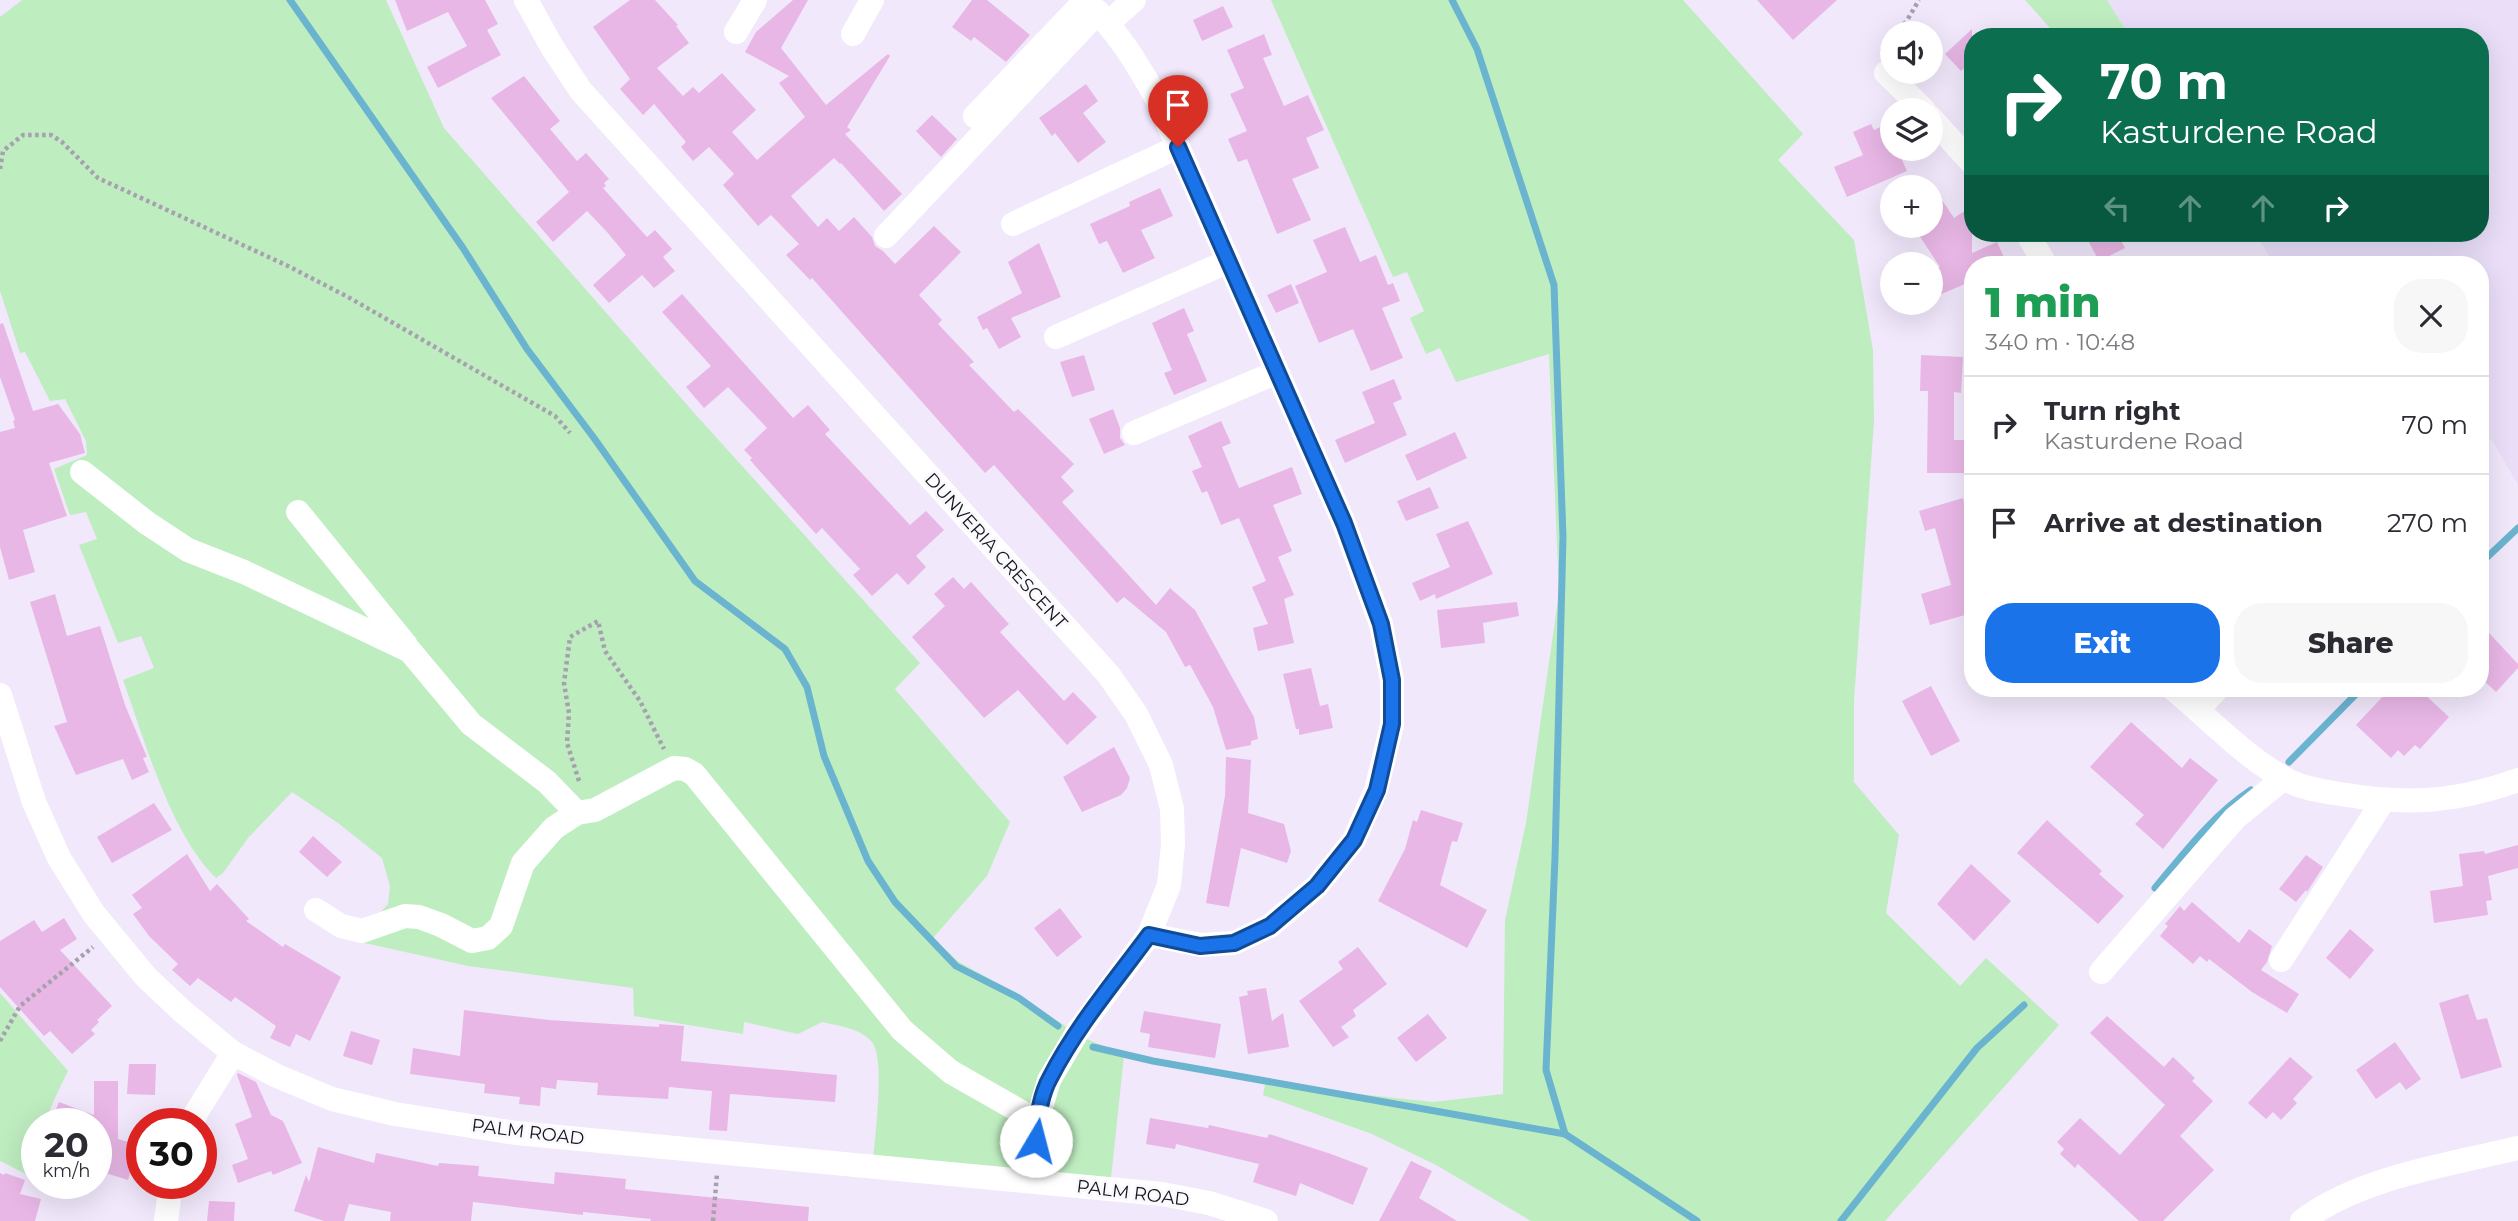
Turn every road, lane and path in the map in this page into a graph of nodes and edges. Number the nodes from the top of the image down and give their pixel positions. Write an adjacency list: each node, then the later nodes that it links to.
1 (526, 0): 38 (street, DUNVERIA CRESCENT)
2 (755, 0): 8 (street)
3 (872, 0): 9 (street)
4 (1134, 0): 6 (street)
5 (1919, 0): 7 (path)
6 (1094, 9): 12 (street); 14 (street); 18 (street)
7 (1907, 21)
8 (736, 32)
9 (853, 34)
10 (1897, 84): 11 (street)
11 (1912, 98)
12 (975, 116)
13 (1943, 131): 15 (street)
14 (1178, 147): 17 (street); 19 (street)
15 (1964, 154)
16 (0, 169): 22 (path)
17 (1013, 224)
18 (886, 236)
19 (1229, 261): 20 (street); 21 (street)
20 (1056, 337)
21 (1277, 372): 23 (street); 38 (street)
22 (570, 433)
23 (1133, 433)
24 (82, 471): 26 (street)
25 (298, 512): 26 (street)
26 (410, 651): 35 (street)
27 (0, 695): 37 (street, PALM ROAD)
28 (2183, 697): 30 (street)
29 (2209, 697): 30 (street)
30 (2198, 709): 32 (street)
31 (674, 768): 35 (street); 35 (path); 44 (street)
32 (2284, 778): 34 (street); 40 (street)
33 (2518, 780): 34 (street)
34 (2383, 801): 39 (street)
35 (586, 811): 36 (street)
36 (316, 910)
37 (110, 933): 41 (path); 42 (street, PALM ROAD)
38 (1149, 935): 44 (street, DUNVERIA CRESCENT)
39 (2281, 960)
40 (2101, 972)
41 (0, 1041)
42 (233, 1053): 43 (street); 46 (street, PALM ROAD)
43 (199, 1108)
44 (1037, 1121): 47 (street, DUNVERIA CRESCENT)
45 (2518, 1148): 52 (street)
46 (720, 1152): 47 (street, PALM ROAD); 50 (path)
47 (1034, 1181): 51 (street, PALM ROAD)
48 (169, 1199): 49 (street)
49 (166, 1221)
50 (713, 1221)
51 (1266, 1221)
52 (2302, 1221)

